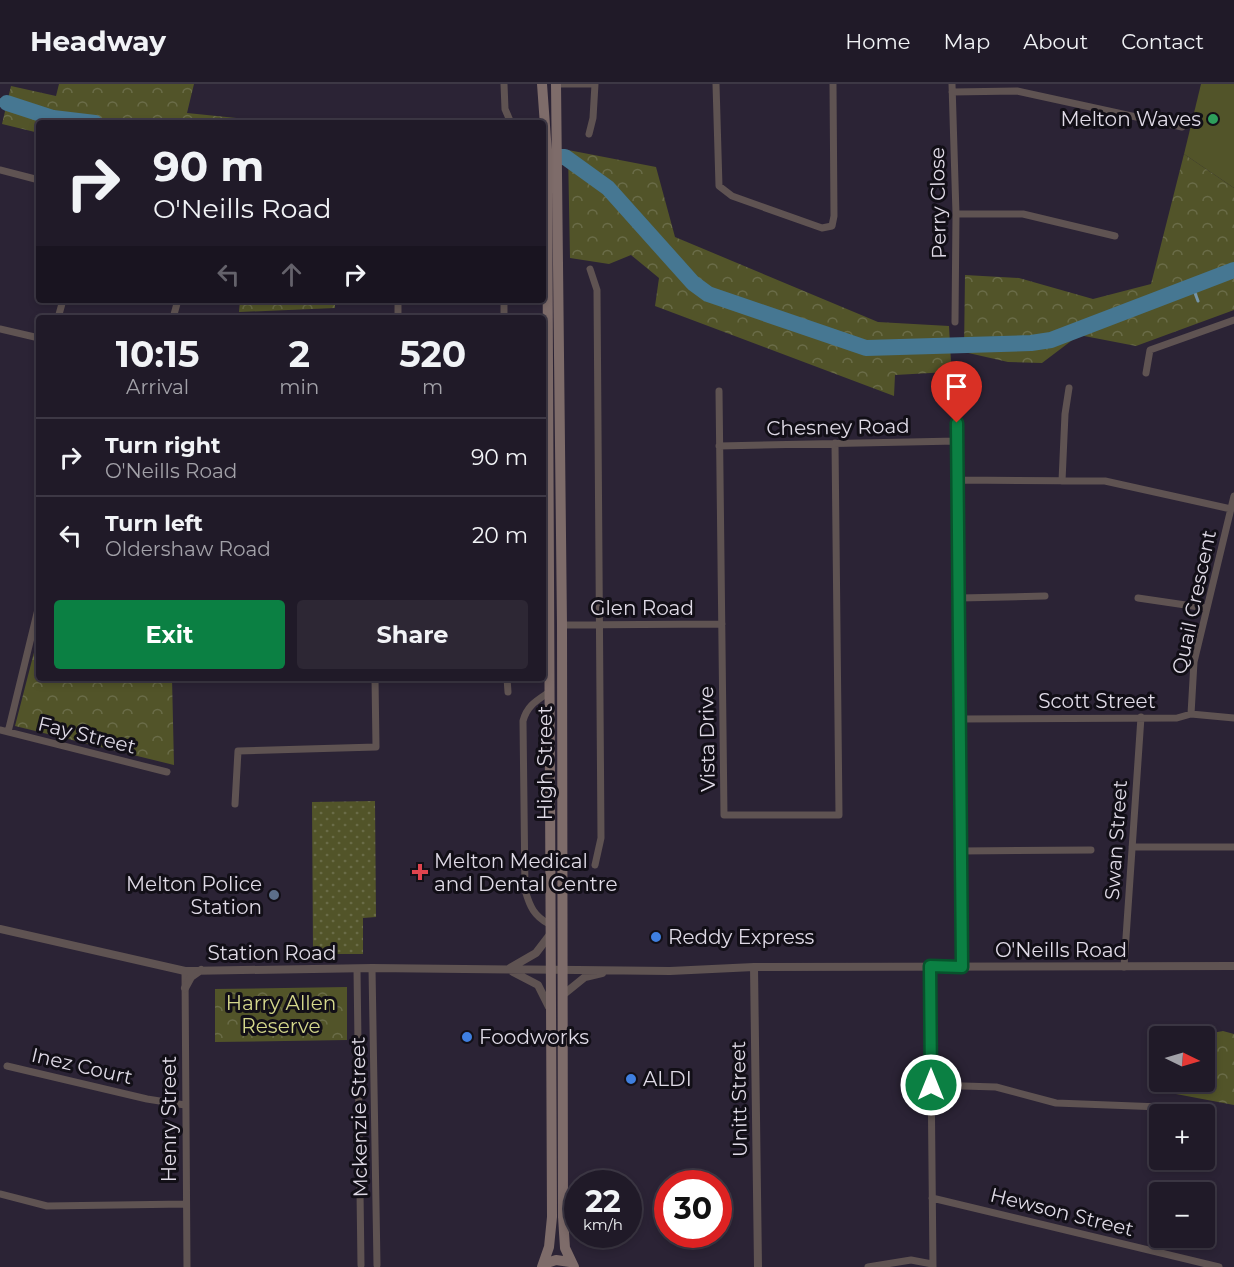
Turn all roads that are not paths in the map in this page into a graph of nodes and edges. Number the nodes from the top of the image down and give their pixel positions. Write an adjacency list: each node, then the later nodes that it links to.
1 (504, 84): 8 (street)
2 (542, 84): 3 (main road); 11 (main road, High Street)
3 (556, 84): 4 (street); 11 (main road, High Street)
4 (595, 84): 10 (street)
5 (716, 84): 6 (street)
6 (833, 84)
7 (952, 88): 9 (street); 15 (street, Perry Close)
8 (510, 120)
9 (1182, 127)
10 (589, 134)
11 (552, 152): 12 (main road, High Street)
12 (552, 167): 26 (main road, High Street); 30 (main road, High Street)
13 (0, 170): 14 (street)
14 (36, 179)
15 (956, 214): 16 (street); 19 (street, Perry Close)
16 (1114, 236)
17 (590, 269): 45 (street)
18 (1234, 320): 23 (street)
19 (955, 322)
20 (0, 329): 21 (street)
21 (36, 338)
22 (957, 367): 27 (street)
23 (1146, 373)
24 (1069, 388): 33 (street)
25 (719, 391): 29 (street, Vista Drive)
26 (546, 413)
27 (957, 441): 28 (street, Chesney Road); 32 (street)
28 (835, 443): 29 (street, Chesney Road); 43 (street, Vista Drive)
29 (719, 446): 43 (street, Vista Drive)
30 (559, 452): 31 (main road); 44 (main road, High Street)
31 (546, 454)
32 (958, 480): 33 (street); 38 (street)
33 (1062, 481): 36 (street)
34 (546, 488): 42 (main road, High Street)
35 (1234, 496): 36 (street, Quail Crescent)
36 (1231, 510): 40 (street, Quail Crescent)
37 (1045, 596): 38 (street)
38 (960, 597): 53 (street)
39 (1138, 598): 40 (street)
40 (1206, 608): 50 (street, Quail Crescent)
41 (36, 617): 55 (street)
42 (550, 623): 44 (main road); 49 (main road, High Street)
43 (722, 624): 45 (street, Glen Road)
44 (562, 625): 45 (street, Glen Road); 76 (main road, High Street)
45 (601, 625): 62 (street)
46 (375, 681): 57 (street)
47 (507, 681): 48 (street, High Street)
48 (508, 692)
49 (548, 693): 63 (main road, High Street); 63 (street, High Street)
50 (1191, 714): 51 (street, Scott Street); 52 (street, Scott Street)
51 (1141, 717): 53 (street, Scott Street); 59 (street, Swan Street)
52 (1234, 717)
53 (960, 719): 61 (street)
54 (0, 730): 55 (street, Fay Street)
55 (8, 732): 56 (street, Fay Street)
56 (167, 772)
57 (235, 804)
58 (1234, 847): 59 (street)
59 (1132, 848): 67 (street, Swan Street)
60 (1091, 850): 61 (street)
61 (961, 851): 70 (street)
62 (595, 865)
63 (549, 924): 65 (main road, High Street)
64 (0, 929): 77 (street, Station Road)
65 (549, 936): 74 (street); 75 (main road, High Street)
66 (930, 966): 69 (street, O'Neills Road); 70 (street, O'Neills Road); 83 (street)
67 (1124, 966): 68 (street, O'Neills Road); 70 (street, O'Neills Road)
68 (1234, 966)
69 (754, 967): 78 (street, O'Neills Road); 95 (street, Unitt Street)
70 (962, 967)
71 (372, 968): 73 (street, Station Road); 74 (street, Station Road); 92 (street, Mckenzie Street)
72 (202, 969): 73 (street, Station Road); 77 (street, Station Road); 79 (street)
73 (357, 969): 91 (street, Mckenzie Street)
74 (507, 969): 75 (street, Station Road); 81 (street)
75 (549, 969): 76 (street, Station Road); 81 (main road, High Street)
76 (564, 969): 78 (street, O'Neills Road); 80 (main road, High Street)
77 (185, 970): 79 (street, Henry Street)
78 (614, 970): 80 (street)
79 (185, 988): 84 (street, Henry Street)
80 (564, 994): 89 (main road, High Street)
81 (551, 1013): 93 (main road, High Street)
82 (7, 1066): 84 (street, Inez Court)
83 (931, 1085): 85 (street); 87 (street)
84 (185, 1105): 88 (street, Henry Street)
85 (1149, 1107)
86 (0, 1194): 88 (street)
87 (932, 1198): 90 (street); 97 (street, Hewson Street)
88 (186, 1204): 94 (street, Henry Street)
89 (575, 1265): 93 (main road)
90 (932, 1265): 96 (street)
91 (359, 1266): 92 (street)
92 (378, 1266)
93 (542, 1266)
94 (187, 1267)
95 (758, 1267)
96 (868, 1267)
97 (1219, 1267)

